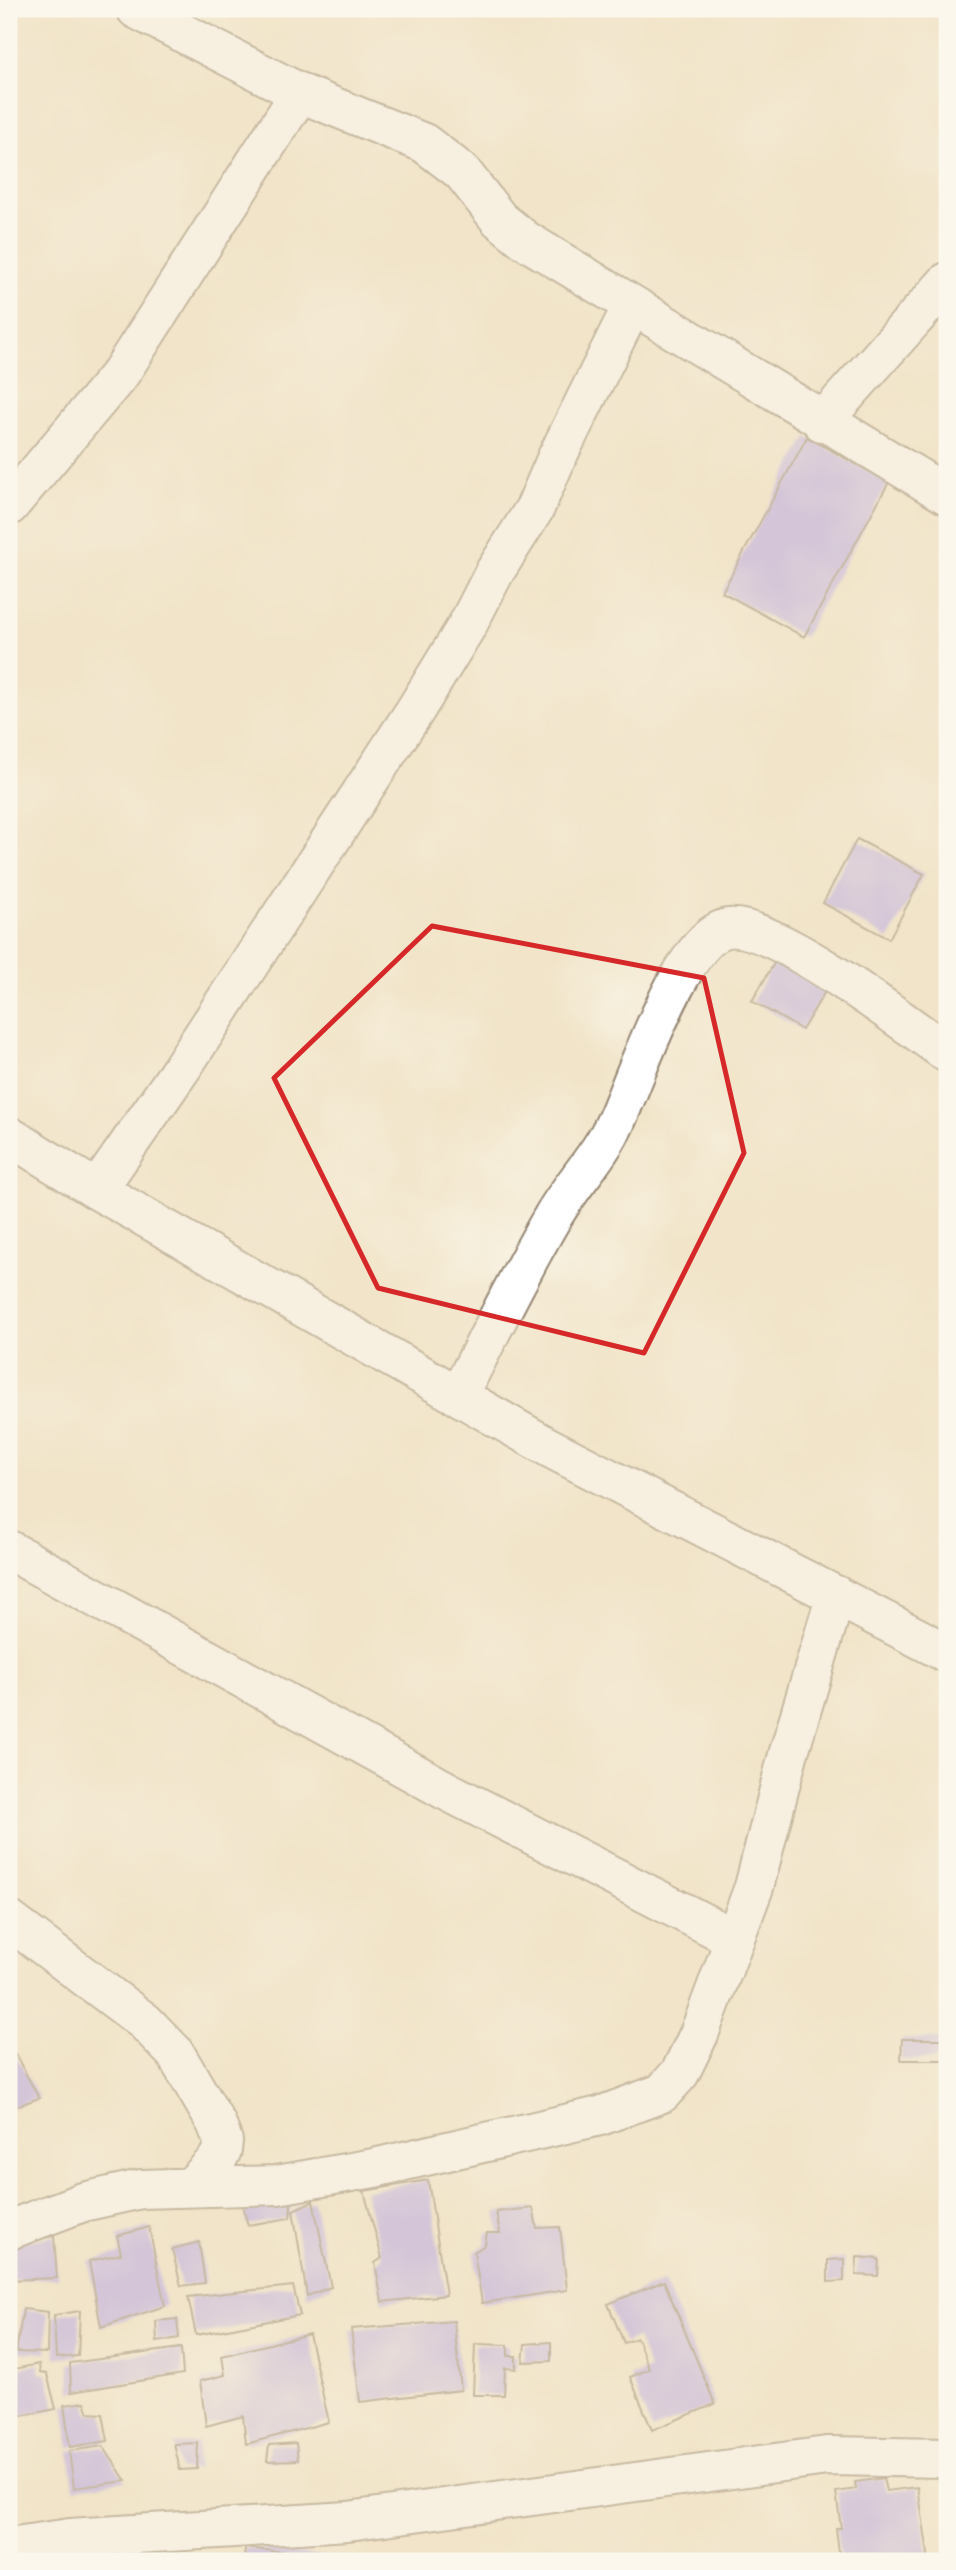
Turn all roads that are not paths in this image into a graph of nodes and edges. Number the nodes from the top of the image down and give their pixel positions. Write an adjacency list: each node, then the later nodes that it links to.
1 (136, 9): 2 (street)
2 (300, 93): 4 (street); 7 (street)
3 (947, 282): 5 (street)
4 (632, 306): 5 (street); 10 (street)
5 (822, 422): 6 (street)
6 (947, 495)
7 (9, 506)
8 (947, 1053): 11 (street)
9 (9, 1136): 10 (street)
10 (97, 1190): 11 (street)
11 (458, 1396): 13 (street)
12 (9, 1549): 16 (street)
13 (836, 1595): 14 (street); 16 (street)
14 (947, 1653)
15 (9, 1920): 17 (street)
16 (735, 1939): 17 (street)
17 (192, 2186): 18 (street)
18 (9, 2230)
19 (947, 2458): 20 (street)
20 (9, 2547)

